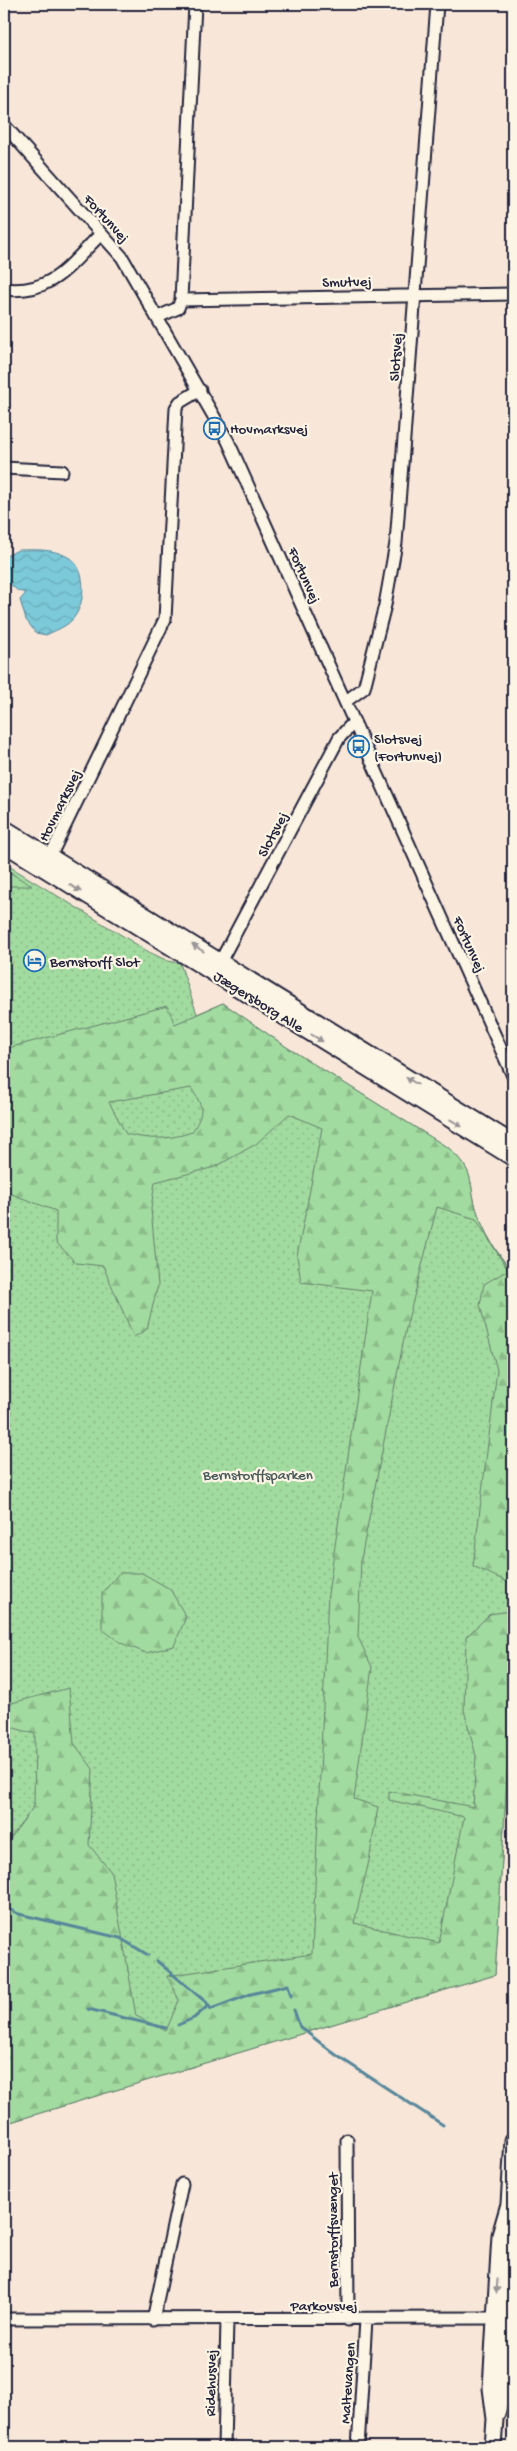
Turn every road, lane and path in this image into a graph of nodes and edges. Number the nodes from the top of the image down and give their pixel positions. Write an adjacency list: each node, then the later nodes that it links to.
1 (195, 4): 8 (street)
2 (437, 4): 7 (street, Slotsvej)
3 (4, 125): 4 (street, Fortunvej)
4 (101, 234): 5 (street); 9 (street, Fortunvej)
5 (4, 288)
6 (513, 294): 7 (street, Smutvej)
7 (415, 295): 8 (street, Smutvej); 13 (street, Slotsvej)
8 (181, 300): 9 (street)
9 (158, 317): 10 (street, Fortunvej)
10 (200, 390): 13 (street, Fortunvej); 17 (street, Hovmarksvej)
11 (4, 468): 12 (street)
12 (62, 471)
13 (346, 701): 14 (street, Fortunvej)
14 (354, 722): 18 (street, Slotsvej); 19 (street, Fortunvej)
15 (4, 828): 17 (street, Jægersborg Alle)
16 (4, 844): 17 (street, Jægersborg Alle)
17 (47, 863): 18 (street, Jægersborg Alle, one-way to 17); 21 (street, Jægersborg Alle, one-way to 21)
18 (220, 962): 20 (street, Jægersborg Alle, one-way to 18)
19 (513, 1076)
20 (513, 1143)
21 (513, 1158)
22 (347, 2140): 32 (street, Bernstorffsvænget)
23 (513, 2140): 25 (street)
24 (182, 2184): 30 (street)
25 (509, 2204): 26 (street); 28 (street, one-way to 28)
26 (513, 2232)
27 (513, 2245): 28 (street)
28 (506, 2318): 33 (street, Parkovsvej); 36 (street)
29 (4, 2319): 30 (street, Parkovsvej)
30 (153, 2320): 31 (street, Parkovsvej)
31 (227, 2320): 32 (street, Parkovsvej); 34 (street, Ridehusvej)
32 (348, 2320): 33 (street, Parkovsvej)
33 (366, 2320): 35 (street, Maltevangen)
34 (224, 2447)
35 (358, 2447)
36 (493, 2447)

